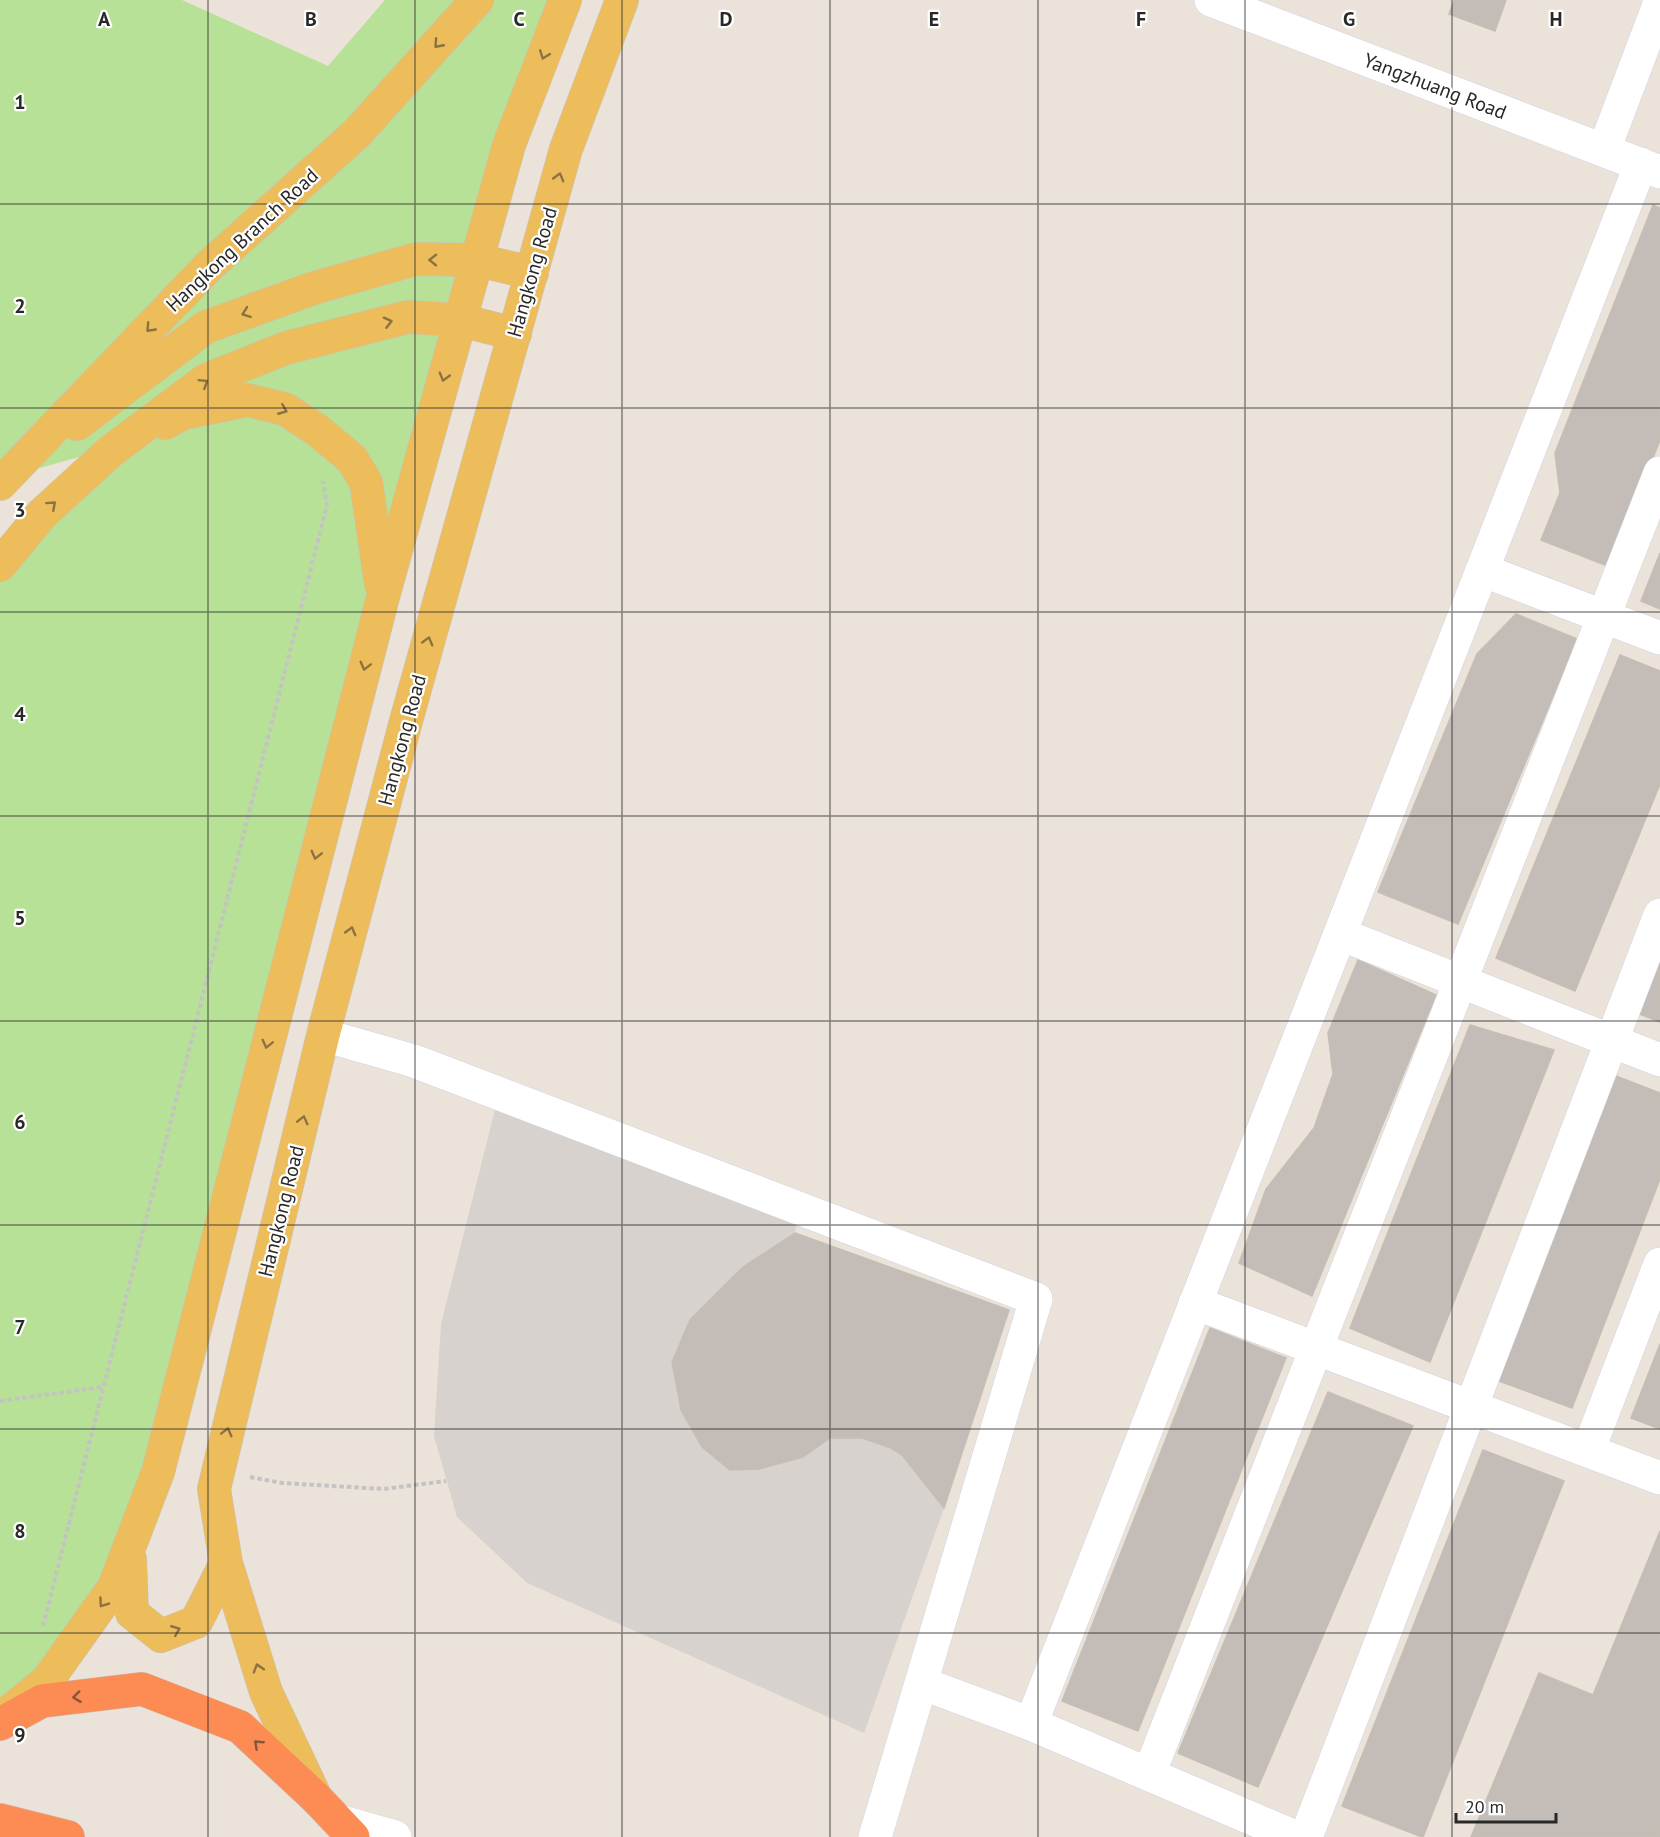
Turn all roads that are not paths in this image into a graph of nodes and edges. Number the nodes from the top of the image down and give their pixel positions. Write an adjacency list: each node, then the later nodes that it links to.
1 (477, 0): 14 (main road, Hangkong Branch Road, one-way to 14)
2 (565, 0): 8 (main road, one-way to 8)
3 (622, 0): 9 (main road, Hangkong Road, one-way to 3)
4 (1211, 0): 6 (street, Yangzhuang Road)
5 (1660, 2): 6 (street)
6 (1604, 150): 7 (street, Yangzhuang Road)
7 (1651, 168): 16 (street)
8 (477, 260): 9 (main road, Hangkong Branch Road); 10 (main road); 14 (main road, Hangkong Branch Road, one-way to 14)
9 (532, 273): 11 (main road, Hangkong Road)
10 (460, 320): 11 (main road); 12 (main road, one-way to 10); 17 (main road, one-way to 17)
11 (514, 334): 23 (main road, Hangkong Road, one-way to 11)
12 (111, 452): 15 (main road, one-way to 12); 17 (main road, one-way to 17)
13 (1660, 473): 18 (street)
14 (2, 481)
15 (0, 565)
16 (1482, 570): 18 (street); 21 (street)
17 (383, 597): 32 (main road, one-way to 32)
18 (1604, 616): 19 (street); 22 (street)
19 (1660, 638)
20 (1660, 915): 24 (street)
21 (1340, 934): 22 (street); 27 (street)
22 (1460, 981): 24 (street); 28 (street)
23 (323, 1035): 33 (main road, Hangkong Road, one-way to 23); 34 (street)
24 (1612, 1041): 25 (street); 29 (street)
25 (1660, 1060)
26 (1660, 1264): 30 (street)
27 (1195, 1303): 28 (street); 37 (street)
28 (1316, 1348): 29 (street); 38 (street)
29 (1471, 1407): 30 (street); 46 (street)
30 (1588, 1451): 31 (street)
31 (1660, 1478)
32 (130, 1545): 33 (main road, one-way to 33); 35 (main road, one-way to 35)
33 (226, 1563): 39 (main road, one-way to 33)
34 (921, 1683): 37 (street); 44 (street)
35 (0, 1719)
36 (0, 1724): 39 (highway, one-way to 36)
37 (1031, 1724): 38 (street)
38 (1149, 1774): 45 (street)
39 (316, 1797): 41 (highway)
40 (0, 1821): 42 (highway)
41 (345, 1829): 43 (street)
42 (68, 1837)
43 (395, 1837)
44 (875, 1837)
45 (1295, 1837)
46 (1306, 1837)

